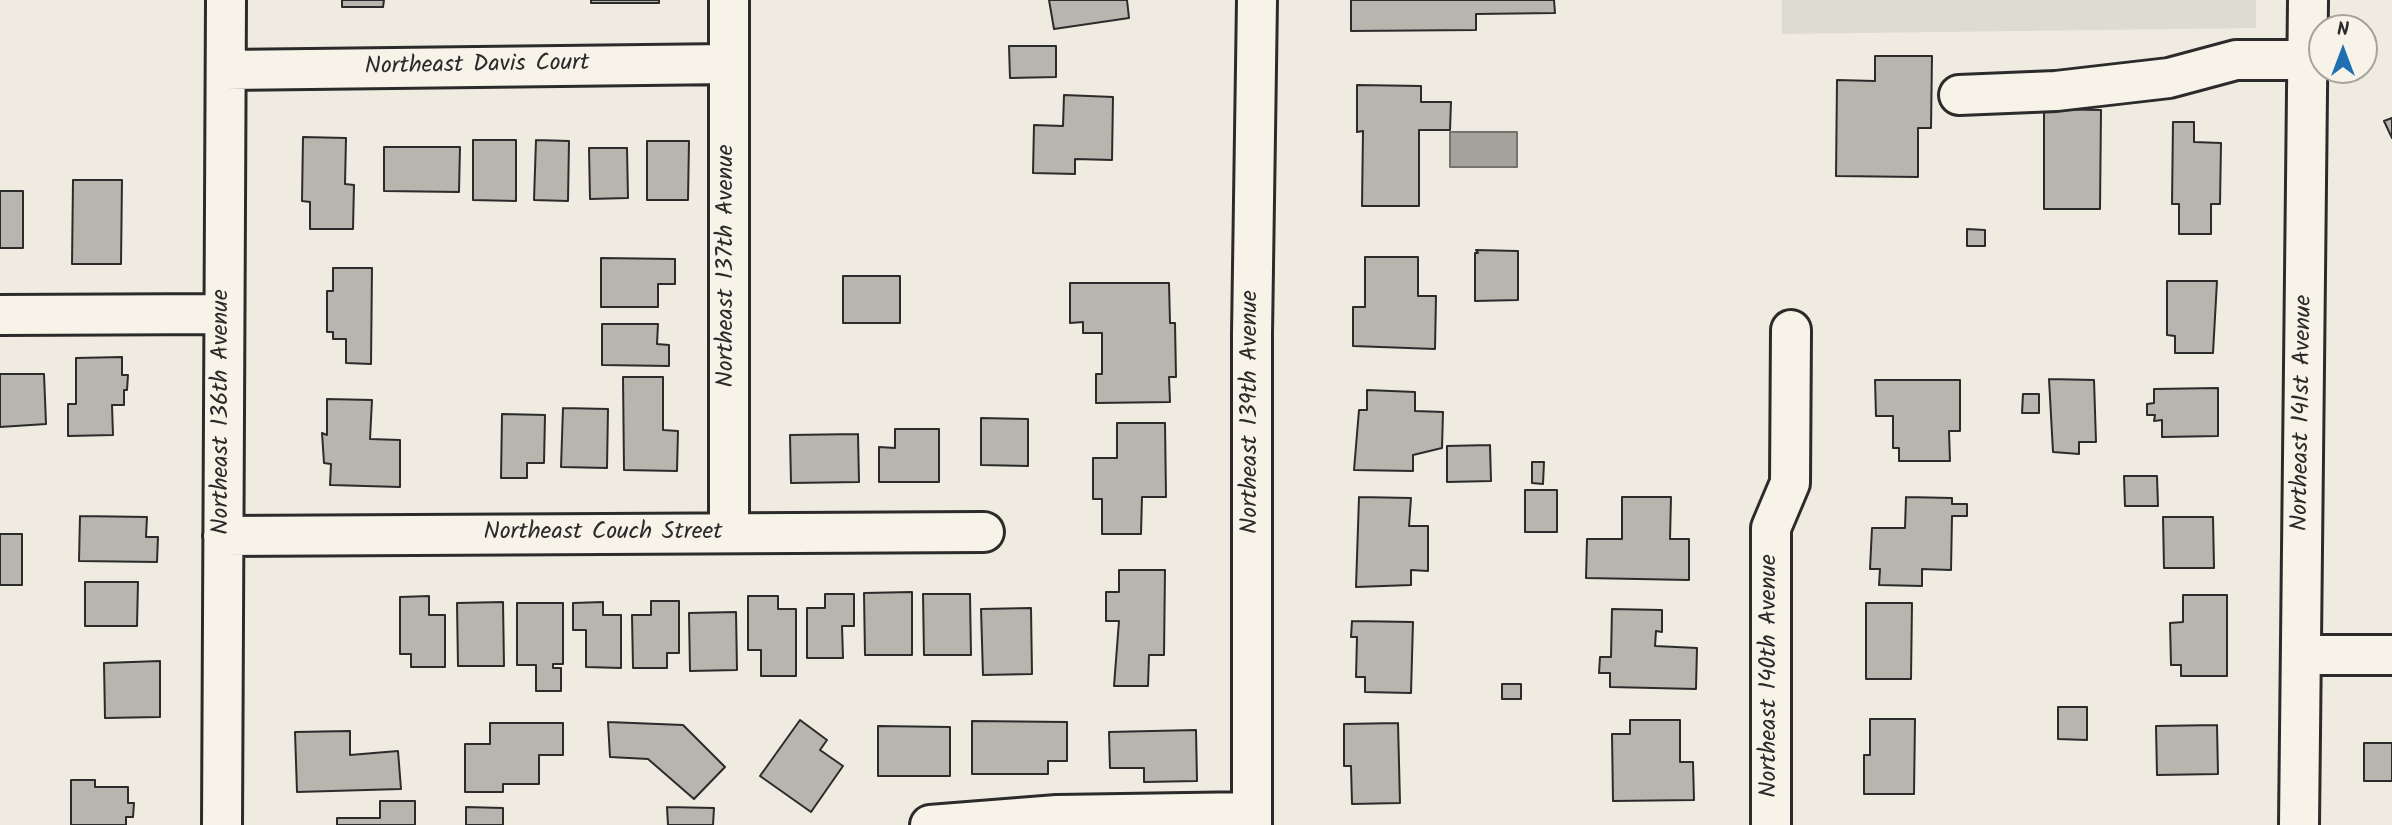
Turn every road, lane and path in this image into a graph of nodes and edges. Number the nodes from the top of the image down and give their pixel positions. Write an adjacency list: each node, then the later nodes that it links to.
1 (226, 0): 7 (street, Northeast 136th Avenue)
2 (729, 0): 6 (street, Northeast 137th Avenue)
3 (1257, 0): 17 (street, Northeast 139th Avenue)
4 (2308, 0): 5 (street, Northeast 141st Avenue)
5 (2307, 60): 8 (street); 15 (street, Northeast 141st Avenue)
6 (728, 64): 7 (street, Northeast Davis Court); 13 (street, Northeast 137th Avenue)
7 (226, 70): 9 (street, Northeast 136th Avenue)
8 (1959, 95)
9 (223, 314): 10 (street); 14 (street, Northeast 136th Avenue)
10 (0, 315)
11 (1791, 349): 20 (street, Northeast 140th Avenue)
12 (984, 532): 13 (street, Northeast Couch Street)
13 (729, 533): 14 (street, Northeast Couch Street)
14 (223, 536): 18 (street, Northeast 136th Avenue)
15 (2301, 655): 16 (street); 21 (street, Northeast 141st Avenue)
16 (2392, 655)
17 (1252, 818): 19 (street)
18 (222, 825)
19 (930, 825)
20 (1771, 825)
21 (2299, 825)

